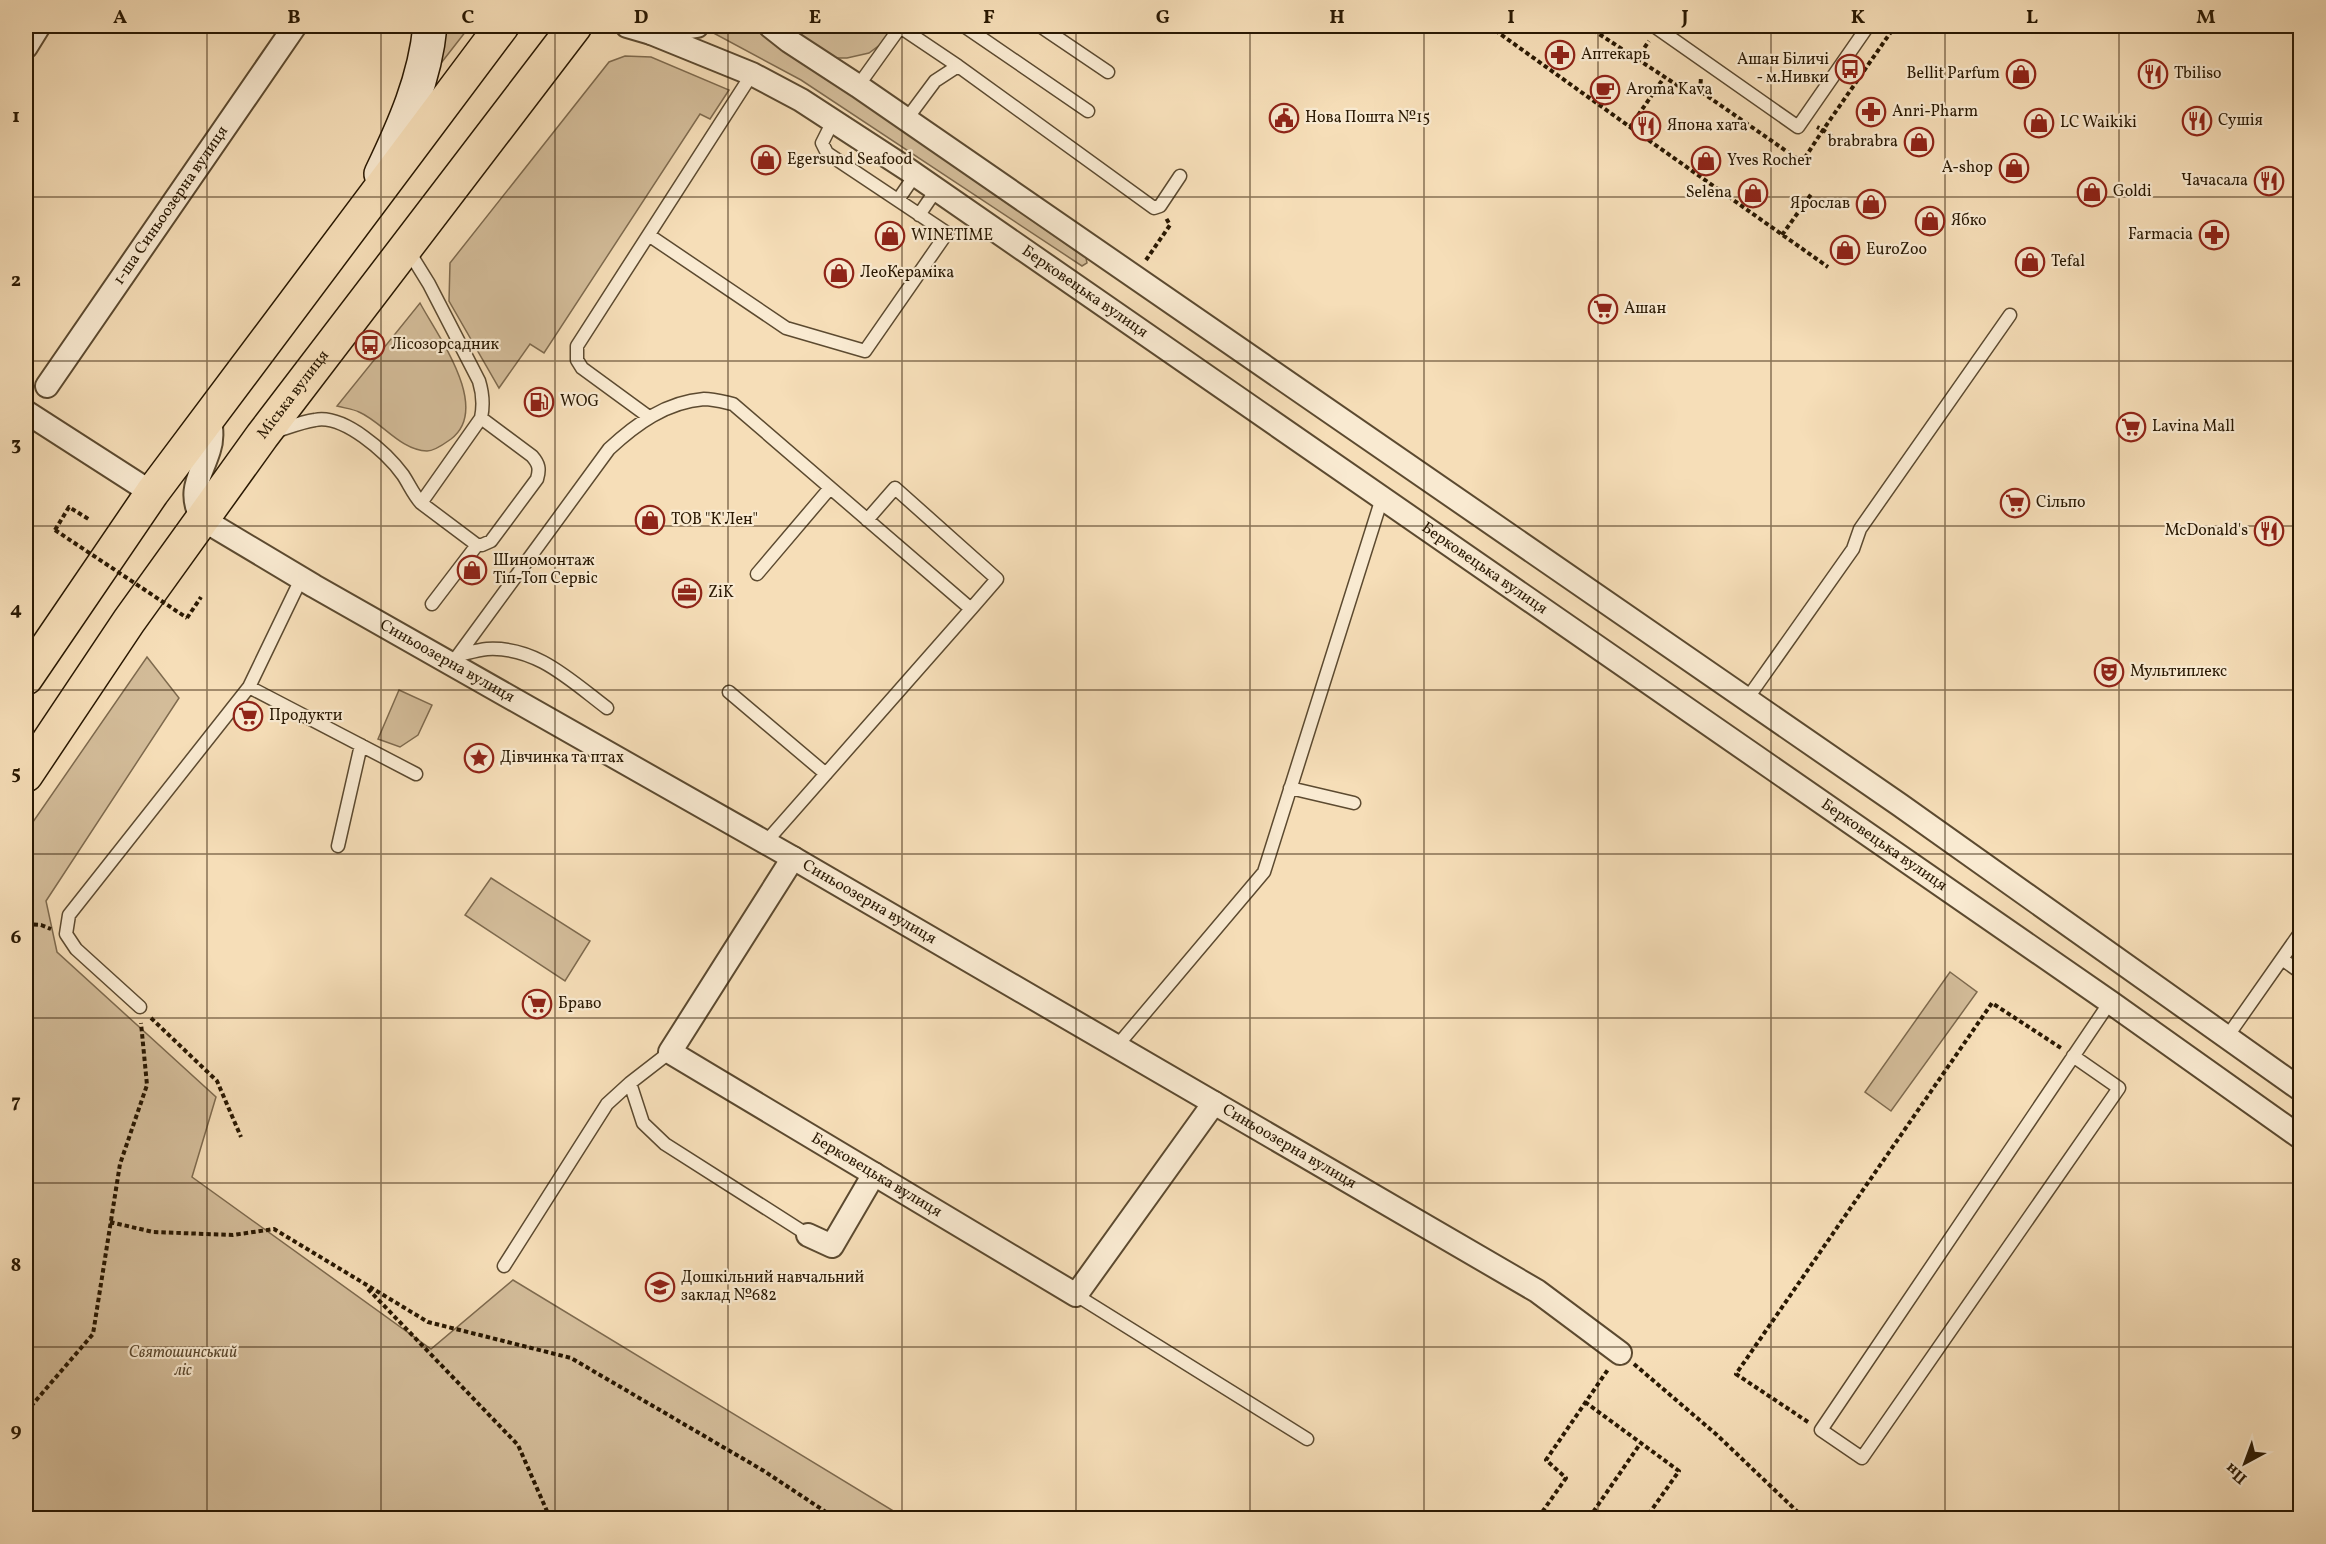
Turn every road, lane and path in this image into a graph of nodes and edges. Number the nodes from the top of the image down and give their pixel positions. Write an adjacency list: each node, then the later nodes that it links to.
1 (39, 26): 18 (street)
2 (295, 26): 45 (street, 1-ша Синьоозерна вулиця)
3 (430, 26): 38 (main road)
4 (502, 26): 38 (highway)
5 (575, 26): 41 (highway, Міська вулиця)
6 (627, 26): 17 (street, Берковецька вулиця)
7 (697, 26): 17 (street, Берковецька вулиця)
8 (770, 26): 23 (street)
9 (901, 26): 19 (lane); 23 (lane)
10 (964, 26): 24 (lane)
11 (1040, 26): 20 (lane)
12 (1489, 26): 28 (path)
13 (1587, 26): 22 (path)
14 (1654, 26): 25 (lane)
15 (1868, 26): 25 (lane)
16 (1894, 26): 29 (path)
17 (651, 33): 21 (street, Берковецька вулиця)
18 (26, 47)
19 (958, 66): 26 (lane); 36 (lane)
20 (1108, 72)
21 (752, 74): 27 (street, Берковецька вулиця); 40 (lane)
22 (1665, 76): 28 (path); 29 (path)
23 (858, 86): 26 (street)
24 (1088, 111)
25 (1804, 118): 29 (path)
26 (906, 120): 68 (street)
27 (833, 121): 31 (street, Берковецька вулиця); 35 (lane)
28 (1630, 127): 39 (path)
29 (1823, 130): 30 (path)
30 (1832, 136)
31 (915, 175): 33 (street, Берковецька вулиця); 35 (lane)
32 (1180, 176): 36 (lane)
33 (936, 190): 37 (lane); 53 (street, Берковецька вулиця)
34 (1812, 193): 39 (path)
35 (898, 200): 37 (lane)
36 (1160, 206): 42 (path)
37 (919, 215): 40 (lane)
38 (360, 216): 47 (highway)
39 (1782, 235): 43 (path)
40 (650, 236): 48 (lane)
41 (407, 248): 49 (lane); 50 (highway, Міська вулиця)
42 (1143, 266)
43 (1828, 267)
44 (2010, 315): 68 (lane)
45 (47, 386)
46 (26, 412): 52 (street)
47 (210, 416): 52 (highway); 55 (street)
48 (649, 417): 51 (lane); 64 (lane)
49 (481, 418): 54 (lane); 58 (lane)
50 (262, 436): 54 (lane); 55 (highway, Міська вулиця)
51 (830, 488): 57 (lane); 59 (lane)
52 (152, 493): 65 (highway)
53 (1382, 498): 74 (lane); 84 (street, Берковецька вулиця)
54 (421, 502): 58 (lane)
55 (202, 519): 60 (street, Синьоозерна вулиця); 73 (highway, Міська вулиця)
56 (90, 520): 61 (path, bridge)
57 (867, 520): 63 (lane); 63 (lane)
58 (477, 544): 62 (lane)
59 (757, 574)
60 (301, 579): 64 (street, Синьоозерна вулиця); 66 (lane)
61 (201, 597)
62 (432, 604)
63 (971, 609): 72 (lane)
64 (455, 660): 69 (lane); 76 (street, Синьоозерна вулиця)
65 (26, 678)
66 (249, 687): 70 (lane); 81 (lane)
67 (729, 692): 72 (lane)
68 (1747, 699): 86 (street)
69 (607, 708)
70 (361, 745): 71 (lane); 77 (lane)
71 (416, 774)
72 (826, 774): 76 (lane)
73 (26, 775)
74 (1290, 788): 75 (lane); 87 (lane)
75 (1354, 803)
76 (765, 843): 78 (street, Синьоозерна вулиця)
77 (338, 846)
78 (793, 858): 87 (street, Синьоозерна вулиця); 88 (street)
79 (26, 924): 81 (path)
80 (2301, 933): 82 (lane)
81 (66, 934): 85 (lane)
82 (2282, 959): 83 (lane); 86 (lane)
83 (2301, 972)
84 (2110, 1002): 89 (lane); 94 (street, Берковецька вулиця)
85 (140, 1007): 93 (path); 96 (path)
86 (2227, 1037): 91 (street)
87 (1117, 1046): 92 (street, Синьоозерна вулиця)
88 (670, 1052): 90 (lane); 95 (street, Берковецька вулиця)
89 (2073, 1056): 104 (lane); 104 (lane); 104 (path)
90 (630, 1083): 97 (lane); 98 (lane)
91 (2301, 1089)
92 (1214, 1103): 100 (street); 101 (street, Синьоозерна вулиця)
93 (241, 1137)
94 (2301, 1137)
95 (874, 1174): 97 (street); 100 (street, Берковецька вулиця)
96 (110, 1222): 99 (path); 103 (path)
97 (808, 1235)
98 (504, 1266)
99 (364, 1285): 107 (path); 108 (path)
100 (1076, 1295): 105 (lane)
101 (1620, 1353): 102 (path); 112 (path)
102 (1585, 1402): 106 (path); 109 (path)
103 (26, 1412)
104 (1821, 1430)
105 (1307, 1439)
106 (1640, 1444): 110 (path); 111 (path)
107 (550, 1518)
108 (835, 1518)
109 (1538, 1518)
110 (1589, 1518)
111 (1646, 1518)
112 (1804, 1518)

